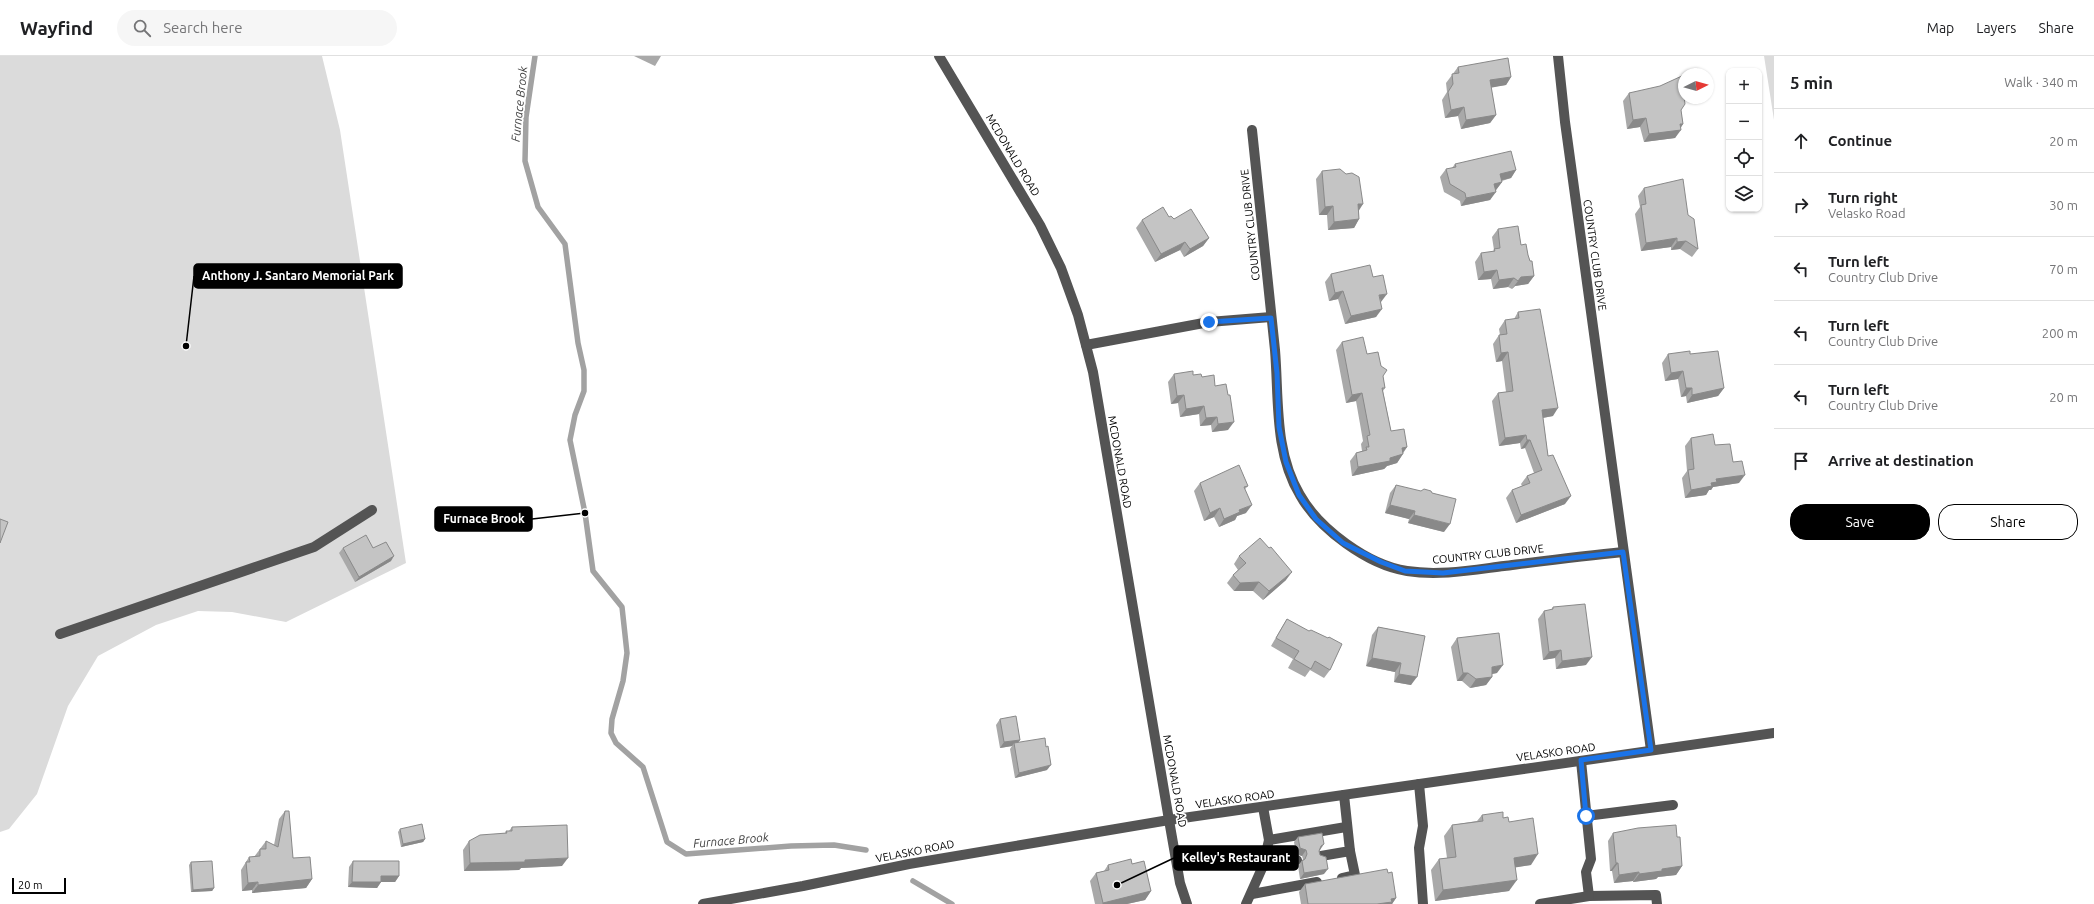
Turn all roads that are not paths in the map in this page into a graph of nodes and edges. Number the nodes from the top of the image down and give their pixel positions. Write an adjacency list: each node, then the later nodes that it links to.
1 (939, 56): 5 (street, MCDONALD ROAD)
2 (1558, 56): 7 (street, COUNTRY CLUB DRIVE)
3 (1252, 130): 4 (street, COUNTRY CLUB DRIVE)
4 (1271, 318): 5 (street); 7 (street, COUNTRY CLUB DRIVE)
5 (1086, 345): 17 (street, MCDONALD ROAD)
6 (372, 510): 8 (street)
7 (1623, 552): 10 (street, COUNTRY CLUB DRIVE)
8 (60, 634)
9 (1774, 733): 10 (street, VELASKO ROAD)
10 (1651, 750): 11 (street, VELASKO ROAD)
11 (1581, 760): 12 (street, VELASKO ROAD); 16 (street)
12 (1419, 784): 13 (street, VELASKO ROAD); 29 (street)
13 (1344, 795): 15 (street, VELASKO ROAD); 18 (street)
14 (1673, 805): 16 (street)
15 (1263, 807): 17 (street, VELASKO ROAD); 19 (street)
16 (1586, 816): 25 (street)
17 (1169, 820): 26 (street, VELASKO ROAD); 27 (street, MCDONALD ROAD)
18 (1346, 827): 19 (street); 20 (street)
19 (1268, 840): 23 (street)
20 (1350, 851): 21 (street); 24 (street)
21 (1321, 856)
22 (1297, 860): 23 (street)
23 (1263, 866): 24 (street)
24 (1252, 894): 28 (street)
25 (1589, 896): 30 (street); 31 (street)
26 (703, 904)
27 (1187, 904)
28 (1246, 904)
29 (1423, 904)
30 (1540, 904)
31 (1657, 904)

